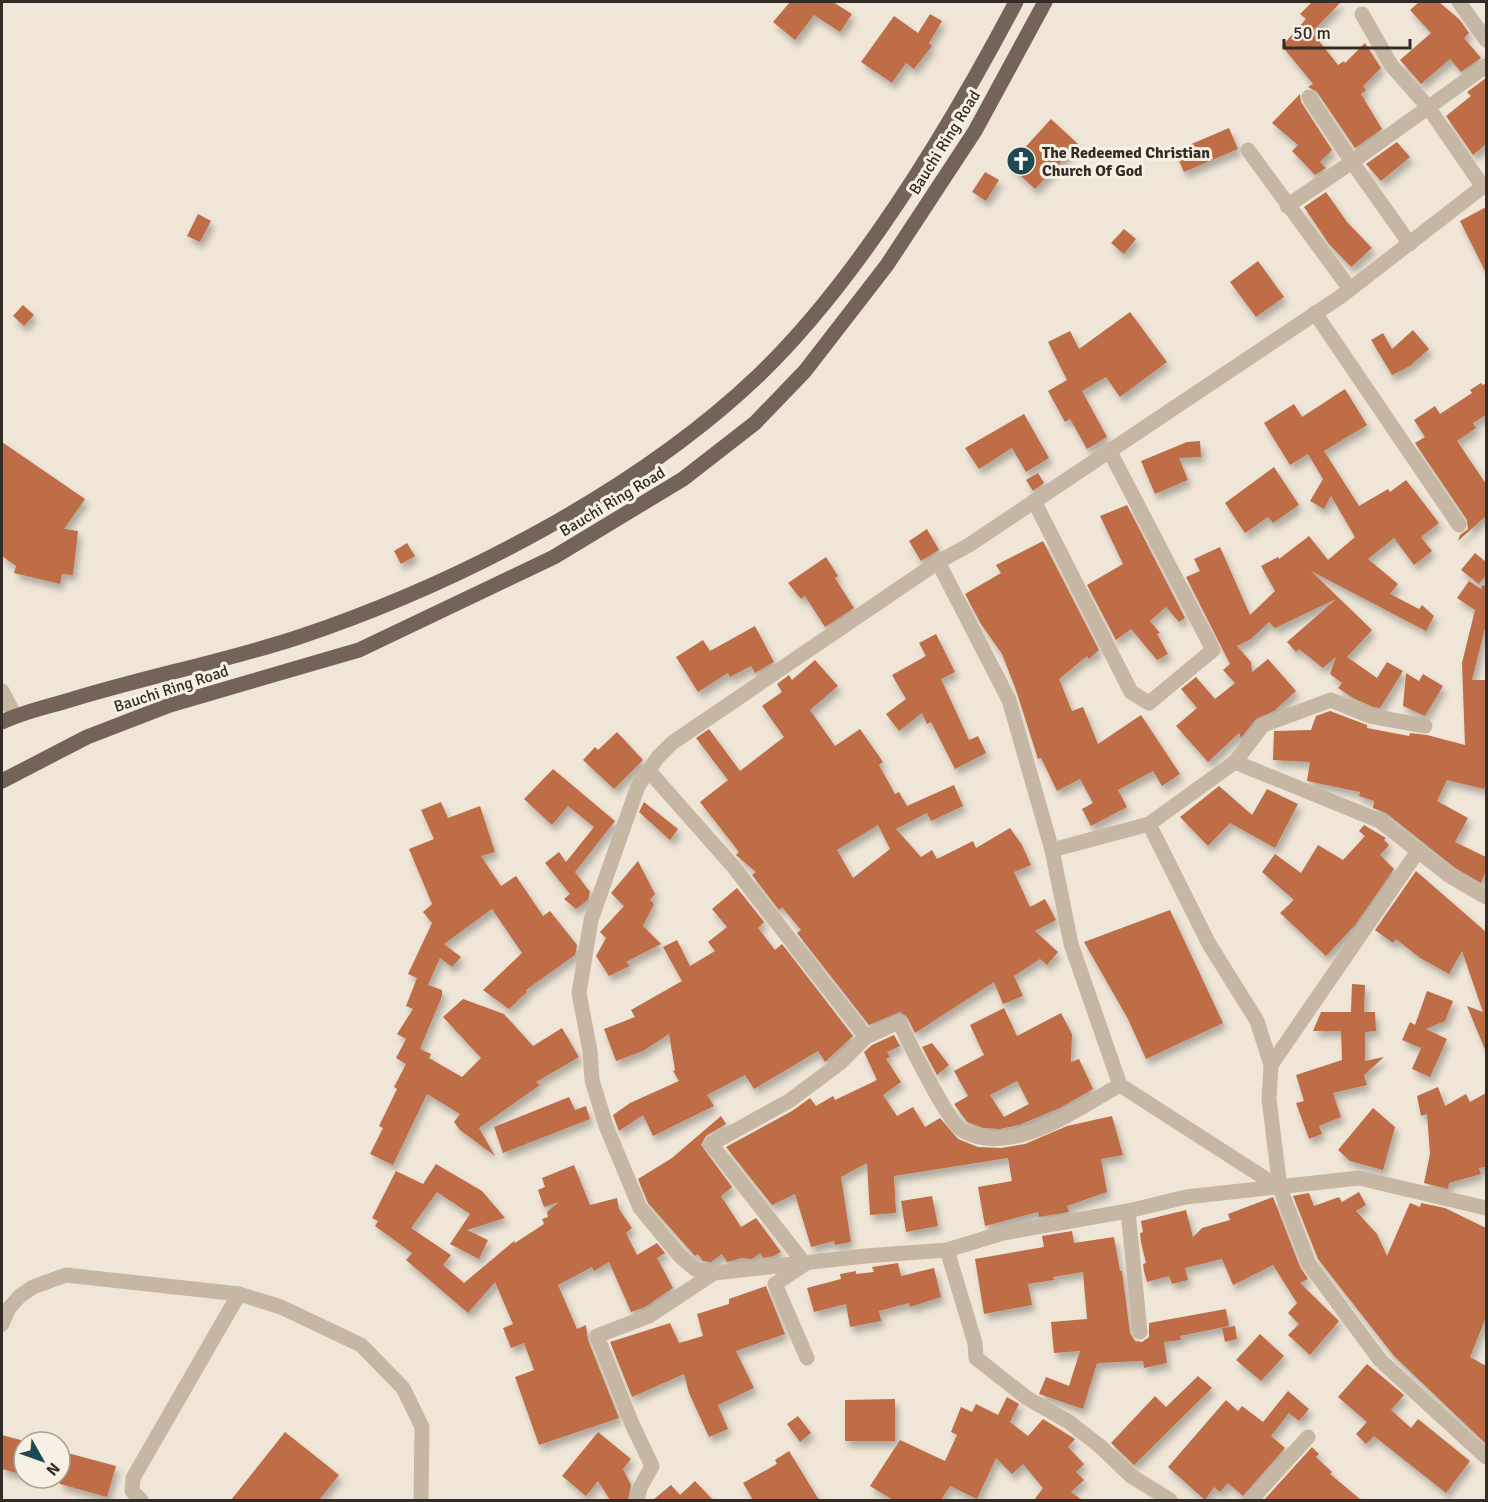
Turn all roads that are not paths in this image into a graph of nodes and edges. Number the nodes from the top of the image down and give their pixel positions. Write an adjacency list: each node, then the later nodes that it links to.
1 (1016, 2): 21 (main road, Bauchi Ring Road)
2 (1045, 2): 25 (main road, Bauchi Ring Road)
3 (1458, 2): 5 (street)
4 (1362, 14): 8 (street)
5 (1486, 40)
6 (1486, 66): 8 (street)
7 (1309, 97): 10 (street)
8 (1428, 107): 10 (street); 11 (street)
9 (1248, 150): 12 (street)
10 (1352, 162): 12 (street); 13 (street)
11 (1485, 185): 13 (street)
12 (1287, 206): 14 (street)
13 (1410, 244): 14 (street)
14 (1350, 290): 15 (street)
15 (1316, 313): 16 (street); 18 (street)
16 (1109, 450): 17 (street); 17 (street)
17 (1034, 501): 19 (street)
18 (1458, 525)
19 (938, 562): 24 (street); 27 (street)
20 (2, 691): 21 (street)
21 (8, 719)
22 (1425, 726): 23 (street)
23 (1235, 762): 26 (street); 28 (street)
24 (648, 770): 30 (street); 38 (street)
25 (2, 781)
26 (1149, 824): 27 (street); 31 (street)
27 (1052, 850): 32 (street)
28 (1418, 851): 29 (street); 31 (street)
29 (1486, 897)
30 (866, 1037): 32 (street); 37 (street)
31 (1271, 1065): 33 (street)
32 (1119, 1085): 33 (street)
33 (1280, 1188): 34 (street); 35 (street); 44 (street)
34 (1486, 1208)
35 (1128, 1211): 36 (street); 41 (street)
36 (947, 1250): 37 (street); 48 (street)
37 (805, 1264): 38 (street); 42 (street)
38 (714, 1273): 47 (street)
39 (239, 1294): 40 (street); 45 (street); 46 (street)
40 (2, 1324)
41 (1140, 1332)
42 (807, 1358)
43 (1308, 1437): 49 (street)
44 (1486, 1457)
45 (141, 1500)
46 (421, 1500)
47 (637, 1500)
48 (1170, 1500)
49 (1251, 1500)

